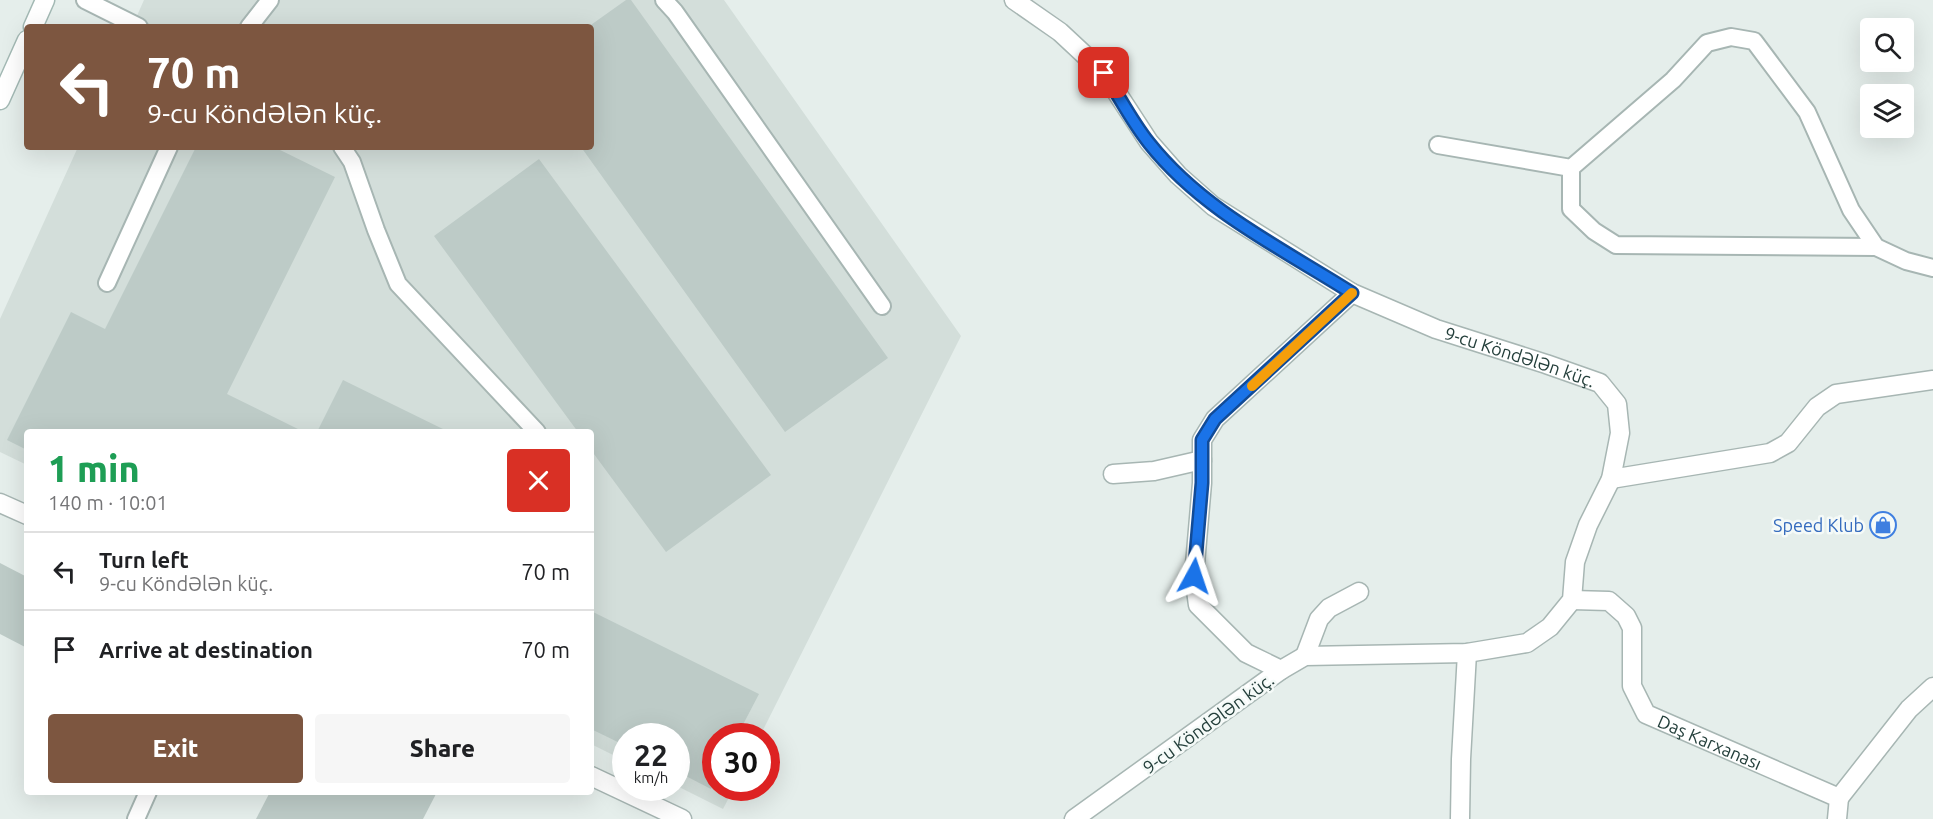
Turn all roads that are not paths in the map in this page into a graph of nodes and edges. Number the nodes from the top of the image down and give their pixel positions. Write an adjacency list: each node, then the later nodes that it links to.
1 (45, 0): 6 (street)
2 (85, 0): 7 (lane)
3 (270, 0): 8 (lane)
4 (664, 0): 19 (lane)
5 (1014, 0): 18 (street, 9-cu Köndələn küç.)
6 (34, 24)
7 (133, 24)
8 (251, 24)
9 (24, 47): 10 (street)
10 (0, 100)
11 (1438, 145): 14 (lane)
12 (168, 150): 17 (lane)
13 (344, 150): 21 (lane)
14 (1571, 168): 15 (lane); 15 (lane)
15 (1876, 247): 16 (lane)
16 (1933, 268)
17 (107, 283)
18 (1352, 293): 22 (street); 24 (street, 9-cu Köndələn küç.)
19 (882, 306)
20 (1933, 380): 24 (street)
21 (534, 429)
22 (1202, 460): 23 (street); 31 (street)
23 (1113, 474)
24 (1611, 479): 28 (street, 9-cu Köndələn küç.)
25 (0, 503): 26 (street)
26 (24, 514)
27 (1359, 592): 30 (street)
28 (1572, 600): 29 (street, 9-cu Köndələn küç.); 35 (street, Daş Karxanası)
29 (1467, 652): 30 (street, 9-cu Köndələn küç.); 39 (street)
30 (1305, 656): 31 (street, 9-cu Köndələn küç.)
31 (1281, 670): 38 (street, 9-cu Köndələn küç.)
32 (1933, 687): 35 (street)
33 (594, 777): 37 (street)
34 (147, 795): 36 (lane)
35 (1839, 798): 40 (street)
36 (136, 819)
37 (682, 819)
38 (1074, 819)
39 (1460, 819)
40 (1837, 819)

